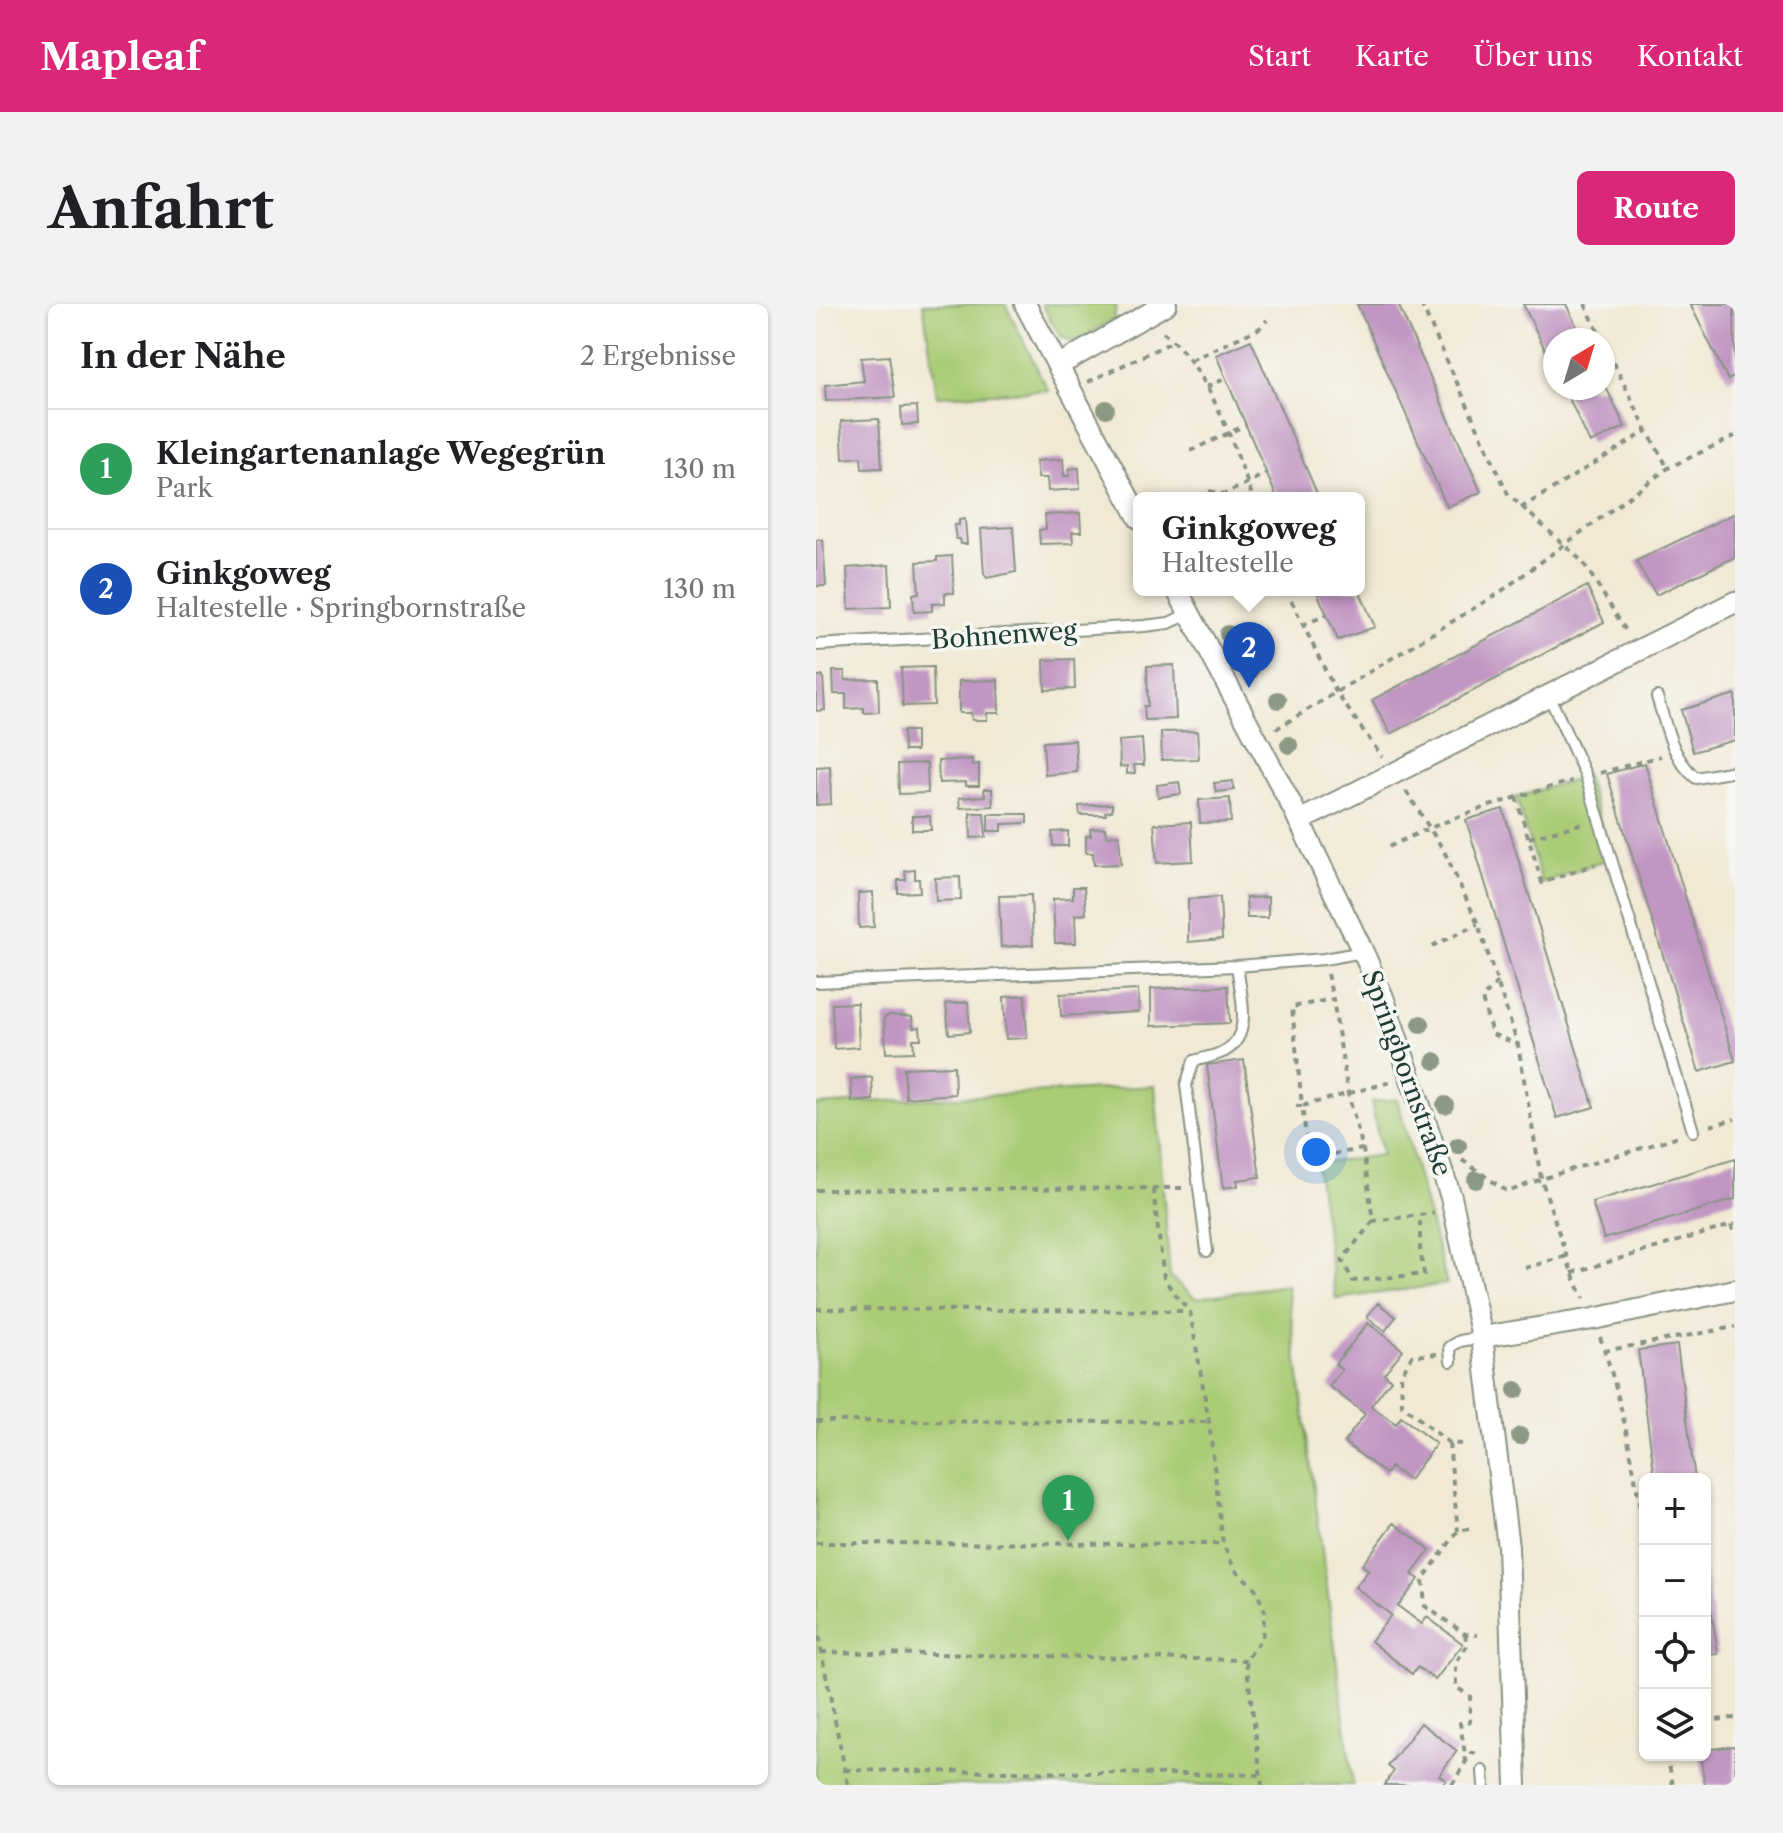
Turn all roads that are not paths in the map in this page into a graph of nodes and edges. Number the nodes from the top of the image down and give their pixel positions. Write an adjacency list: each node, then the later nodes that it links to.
1 (1025, 304): 3 (street)
2 (1166, 304): 3 (street)
3 (1059, 365): 4 (street)
4 (1133, 507)
5 (1180, 596): 7 (street, Springbornstraße)
6 (1735, 602): 9 (street)
7 (1190, 613): 8 (lane, Bohnenweg); 12 (street, Springbornstraße)
8 (816, 645)
9 (1549, 696): 12 (street); 16 (lane)
10 (1657, 697): 11 (lane)
11 (1735, 771)
12 (1299, 821): 13 (street, Springbornstraße)
13 (1363, 952): 14 (lane); 19 (street, Springbornstraße)
14 (1237, 966): 15 (lane); 17 (lane)
15 (816, 982)
16 (1693, 1131)
17 (1207, 1251)
18 (1735, 1290): 19 (street)
19 (1482, 1337): 20 (lane); 23 (street, Springbornstraße)
20 (1451, 1357)
21 (1483, 1771): 22 (lane)
22 (1484, 1785)
23 (1516, 1785)

